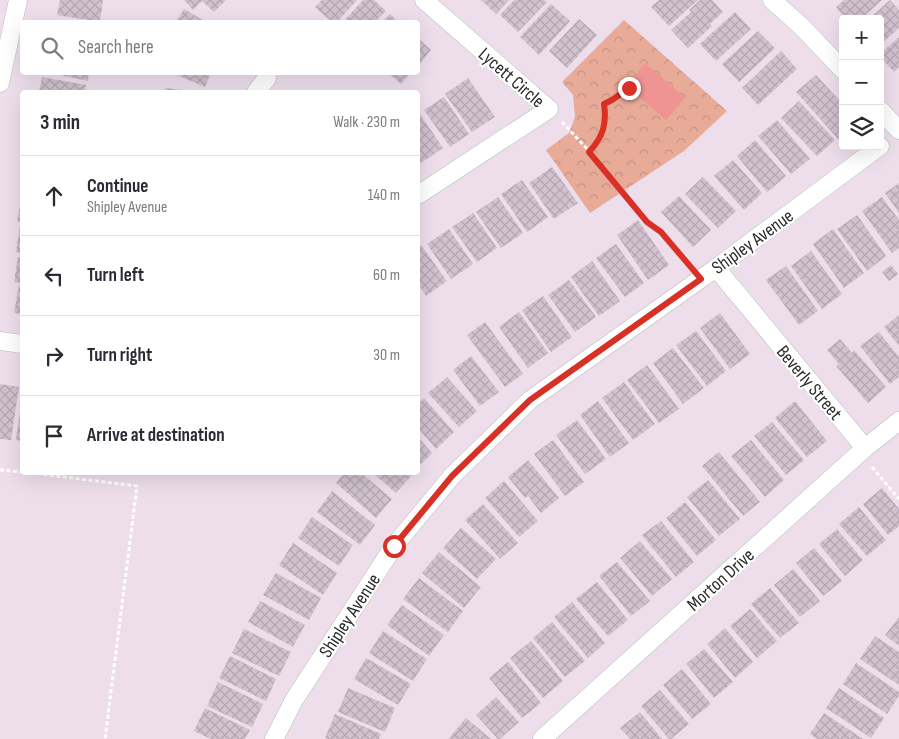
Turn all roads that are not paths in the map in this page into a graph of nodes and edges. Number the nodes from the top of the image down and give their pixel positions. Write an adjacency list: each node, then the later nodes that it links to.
1 (18, 0): 6 (street)
2 (424, 0): 12 (street, Lycett Circle)
3 (772, 0): 4 (street)
4 (839, 66)
5 (267, 78): 7 (street)
6 (0, 83)
7 (258, 90)
8 (884, 114): 9 (street)
9 (899, 131): 10 (street, Shipley Avenue)
10 (884, 143)
11 (875, 150): 13 (street, Shipley Avenue)
12 (420, 194)
13 (716, 268): 17 (street, Beverly Street); 18 (street, Shipley Avenue)
14 (0, 341): 15 (street)
15 (20, 344)
16 (899, 421): 17 (street, Morton Drive)
17 (865, 448): 19 (street, Morton Drive)
18 (274, 739)
19 (542, 739)

